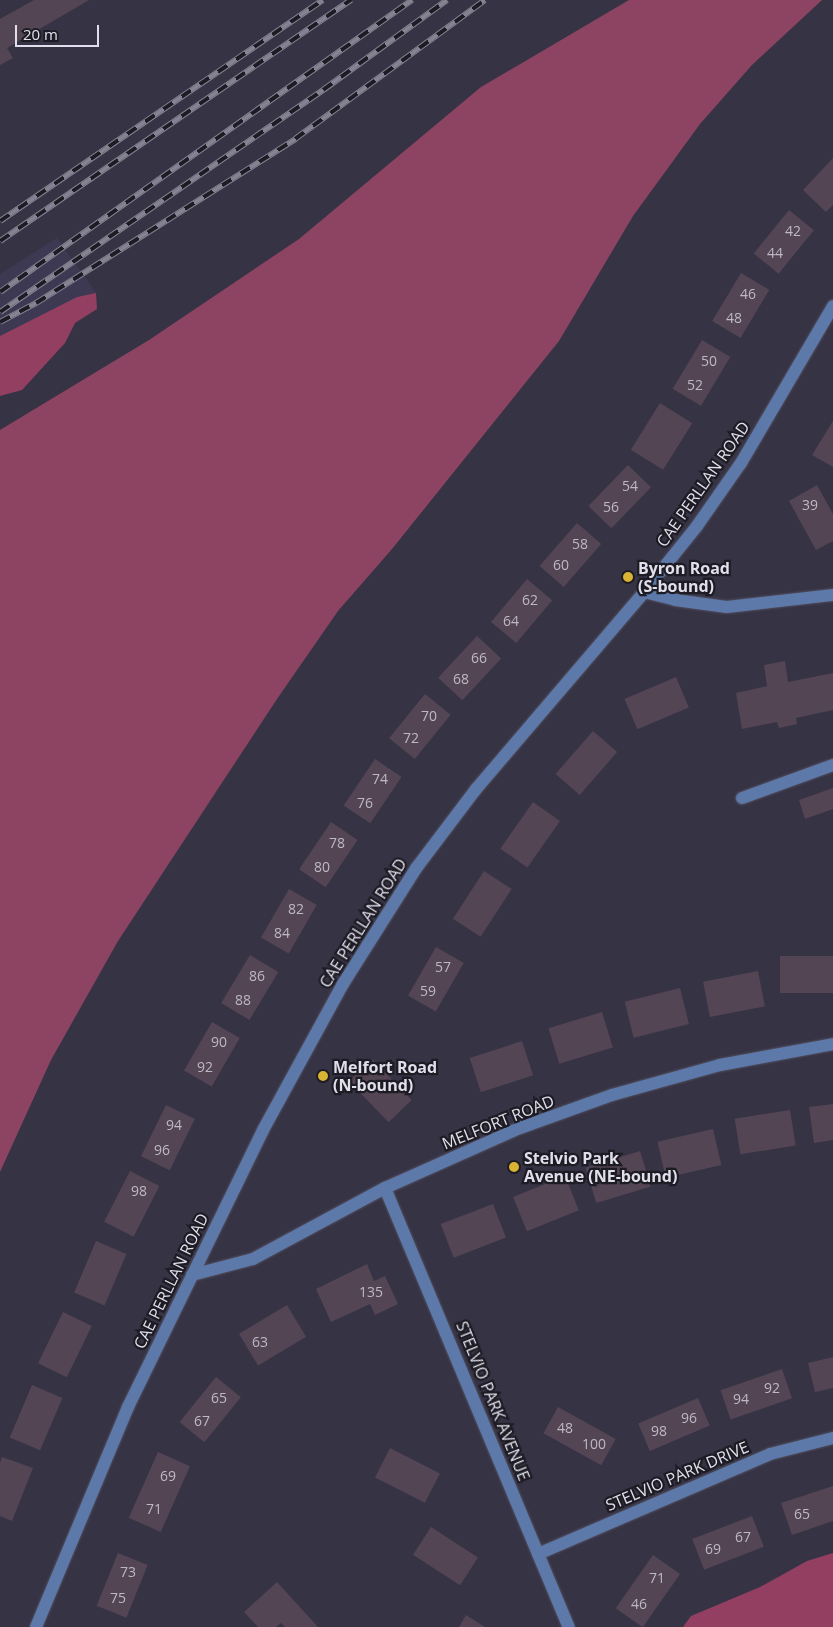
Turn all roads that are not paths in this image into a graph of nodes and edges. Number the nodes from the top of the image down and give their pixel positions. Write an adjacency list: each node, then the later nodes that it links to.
1 (833, 306): 2 (street, CAE PERLLAN ROAD)
2 (644, 592): 3 (street); 8 (street, CAE PERLLAN ROAD)
3 (833, 595)
4 (833, 765): 5 (street)
5 (742, 798)
6 (833, 1044): 7 (street, MELFORT ROAD)
7 (385, 1188): 8 (street, MELFORT ROAD); 10 (street, STELVIO PARK AVENUE)
8 (192, 1275): 11 (street, CAE PERLLAN ROAD)
9 (833, 1438): 10 (street, STELVIO PARK DRIVE)
10 (538, 1554): 12 (street, STELVIO PARK AVENUE)
11 (36, 1627)
12 (569, 1627)

